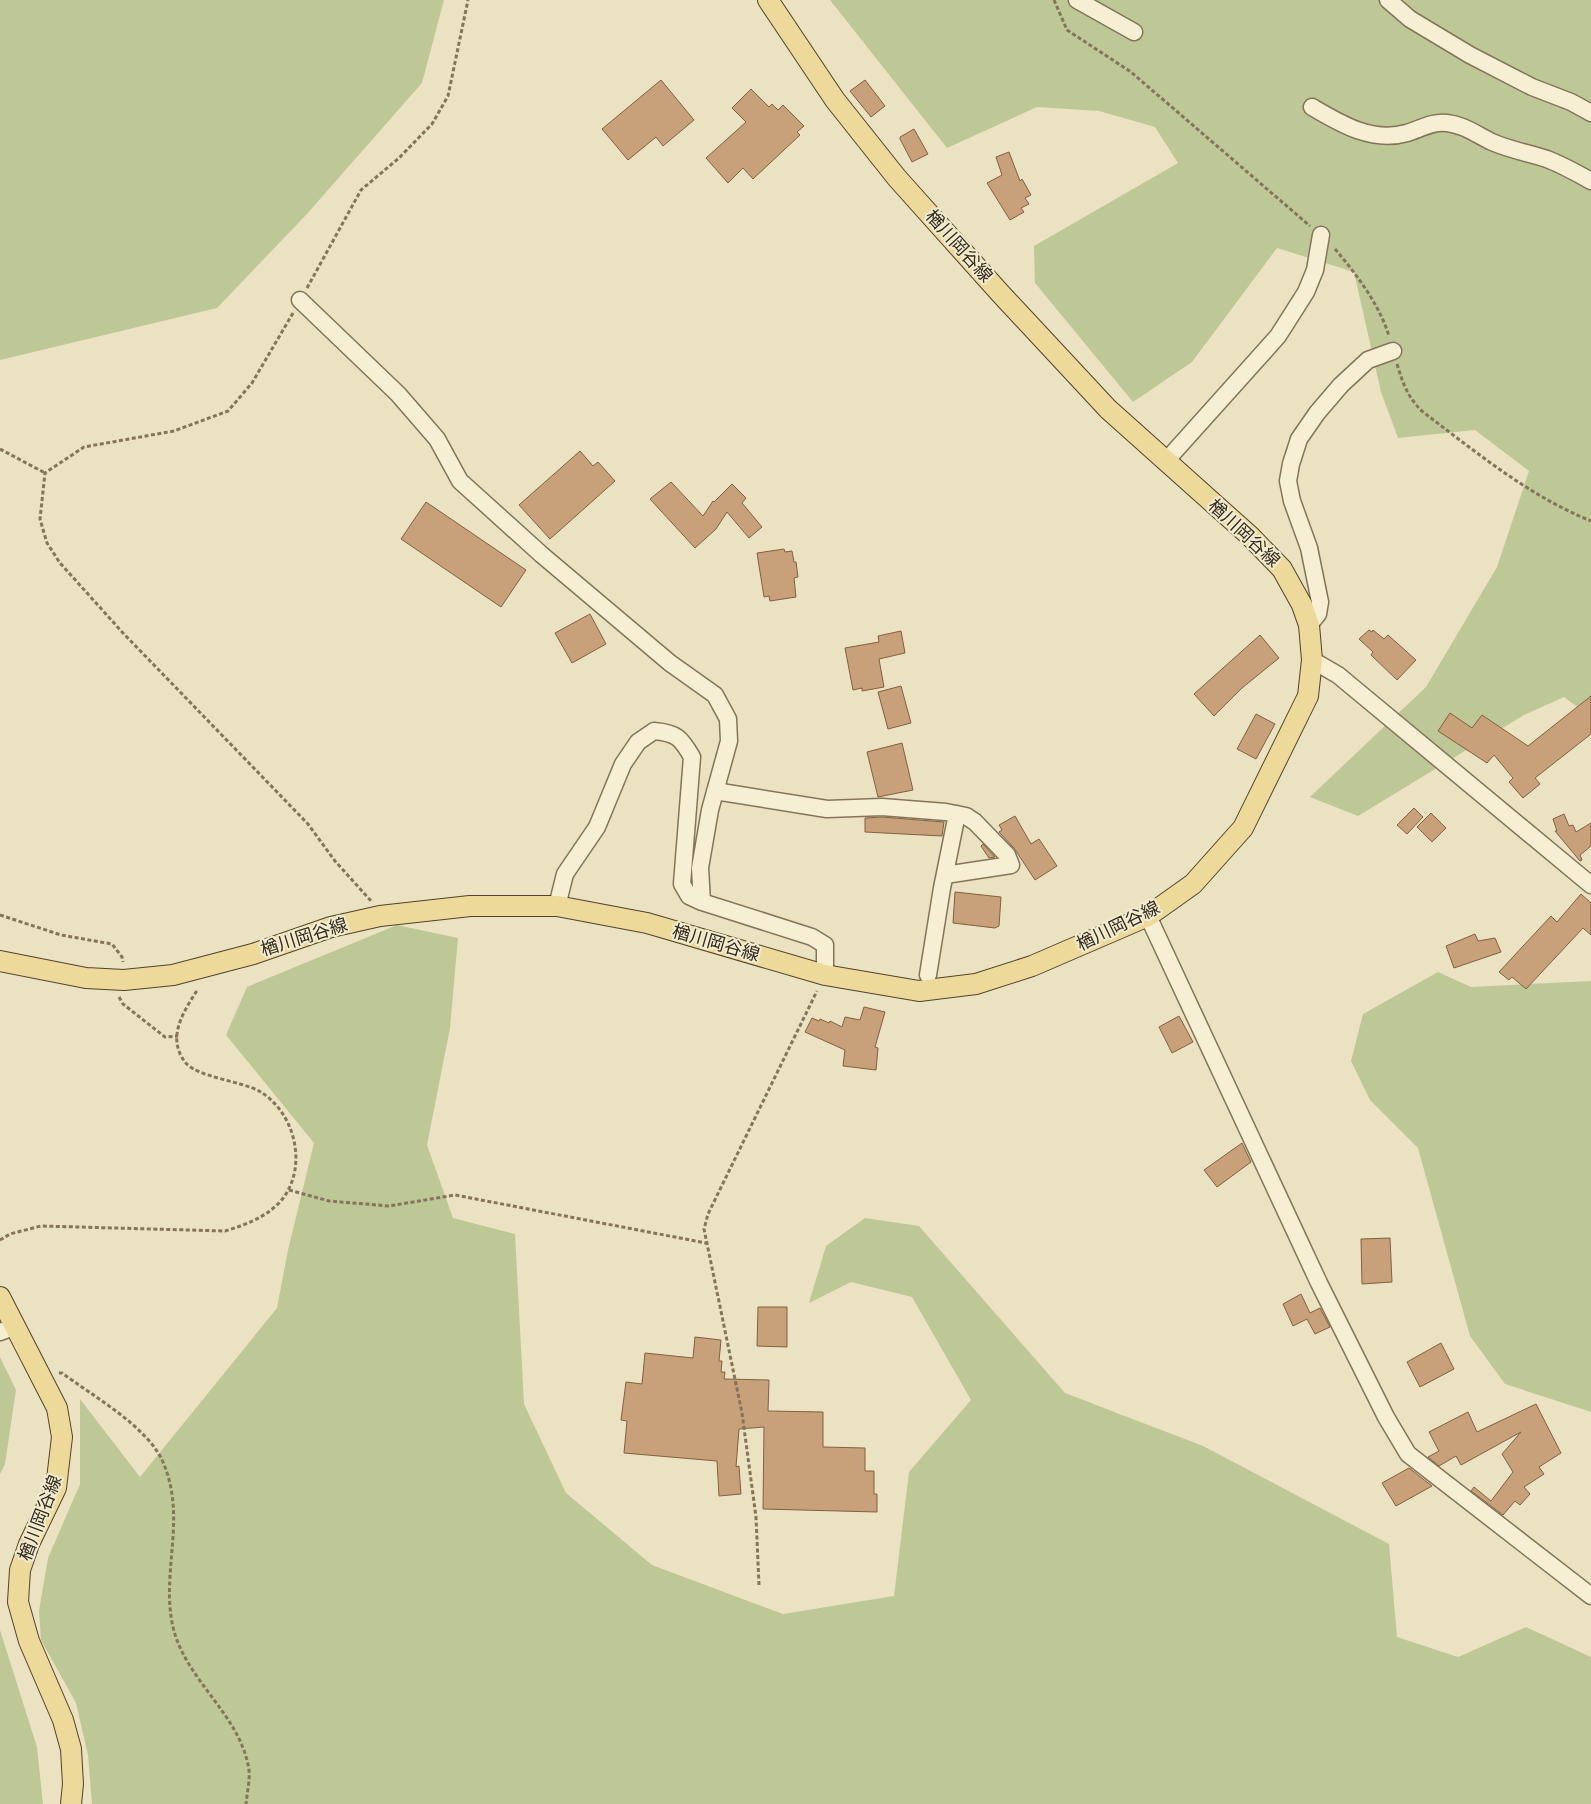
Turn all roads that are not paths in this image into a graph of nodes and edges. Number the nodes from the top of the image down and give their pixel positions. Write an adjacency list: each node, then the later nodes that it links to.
1 (768, 0): 11 (main road, 楢川岡谷線)
2 (1077, 0): 4 (street)
3 (1388, 0): 6 (street)
4 (1134, 32)
5 (1312, 107): 7 (street)
6 (1591, 112)
7 (1591, 181)
8 (1320, 235): 11 (street)
9 (300, 300): 14 (street)
10 (1394, 351): 12 (street)
11 (1165, 462): 12 (main road, 楢川岡谷線)
12 (1309, 625): 13 (main road, 楢川岡谷線)
13 (1312, 660): 17 (street); 20 (main road, 楢川岡谷線)
14 (715, 791): 15 (street); 18 (street)
15 (957, 814): 16 (street); 16 (street)
16 (945, 874): 23 (street)
17 (1591, 885)
18 (702, 902): 19 (street); 22 (street)
19 (558, 906): 21 (main road, 楢川岡谷線); 22 (main road, 楢川岡谷線)
20 (1148, 916): 22 (main road, 楢川岡谷線); 26 (street)
21 (0, 961)
22 (825, 975)
23 (928, 975)
24 (0, 1297): 25 (main road, 楢川岡谷線)
25 (8, 1329): 27 (main road, 楢川岡谷線)
26 (1591, 1596)
27 (71, 1804)

